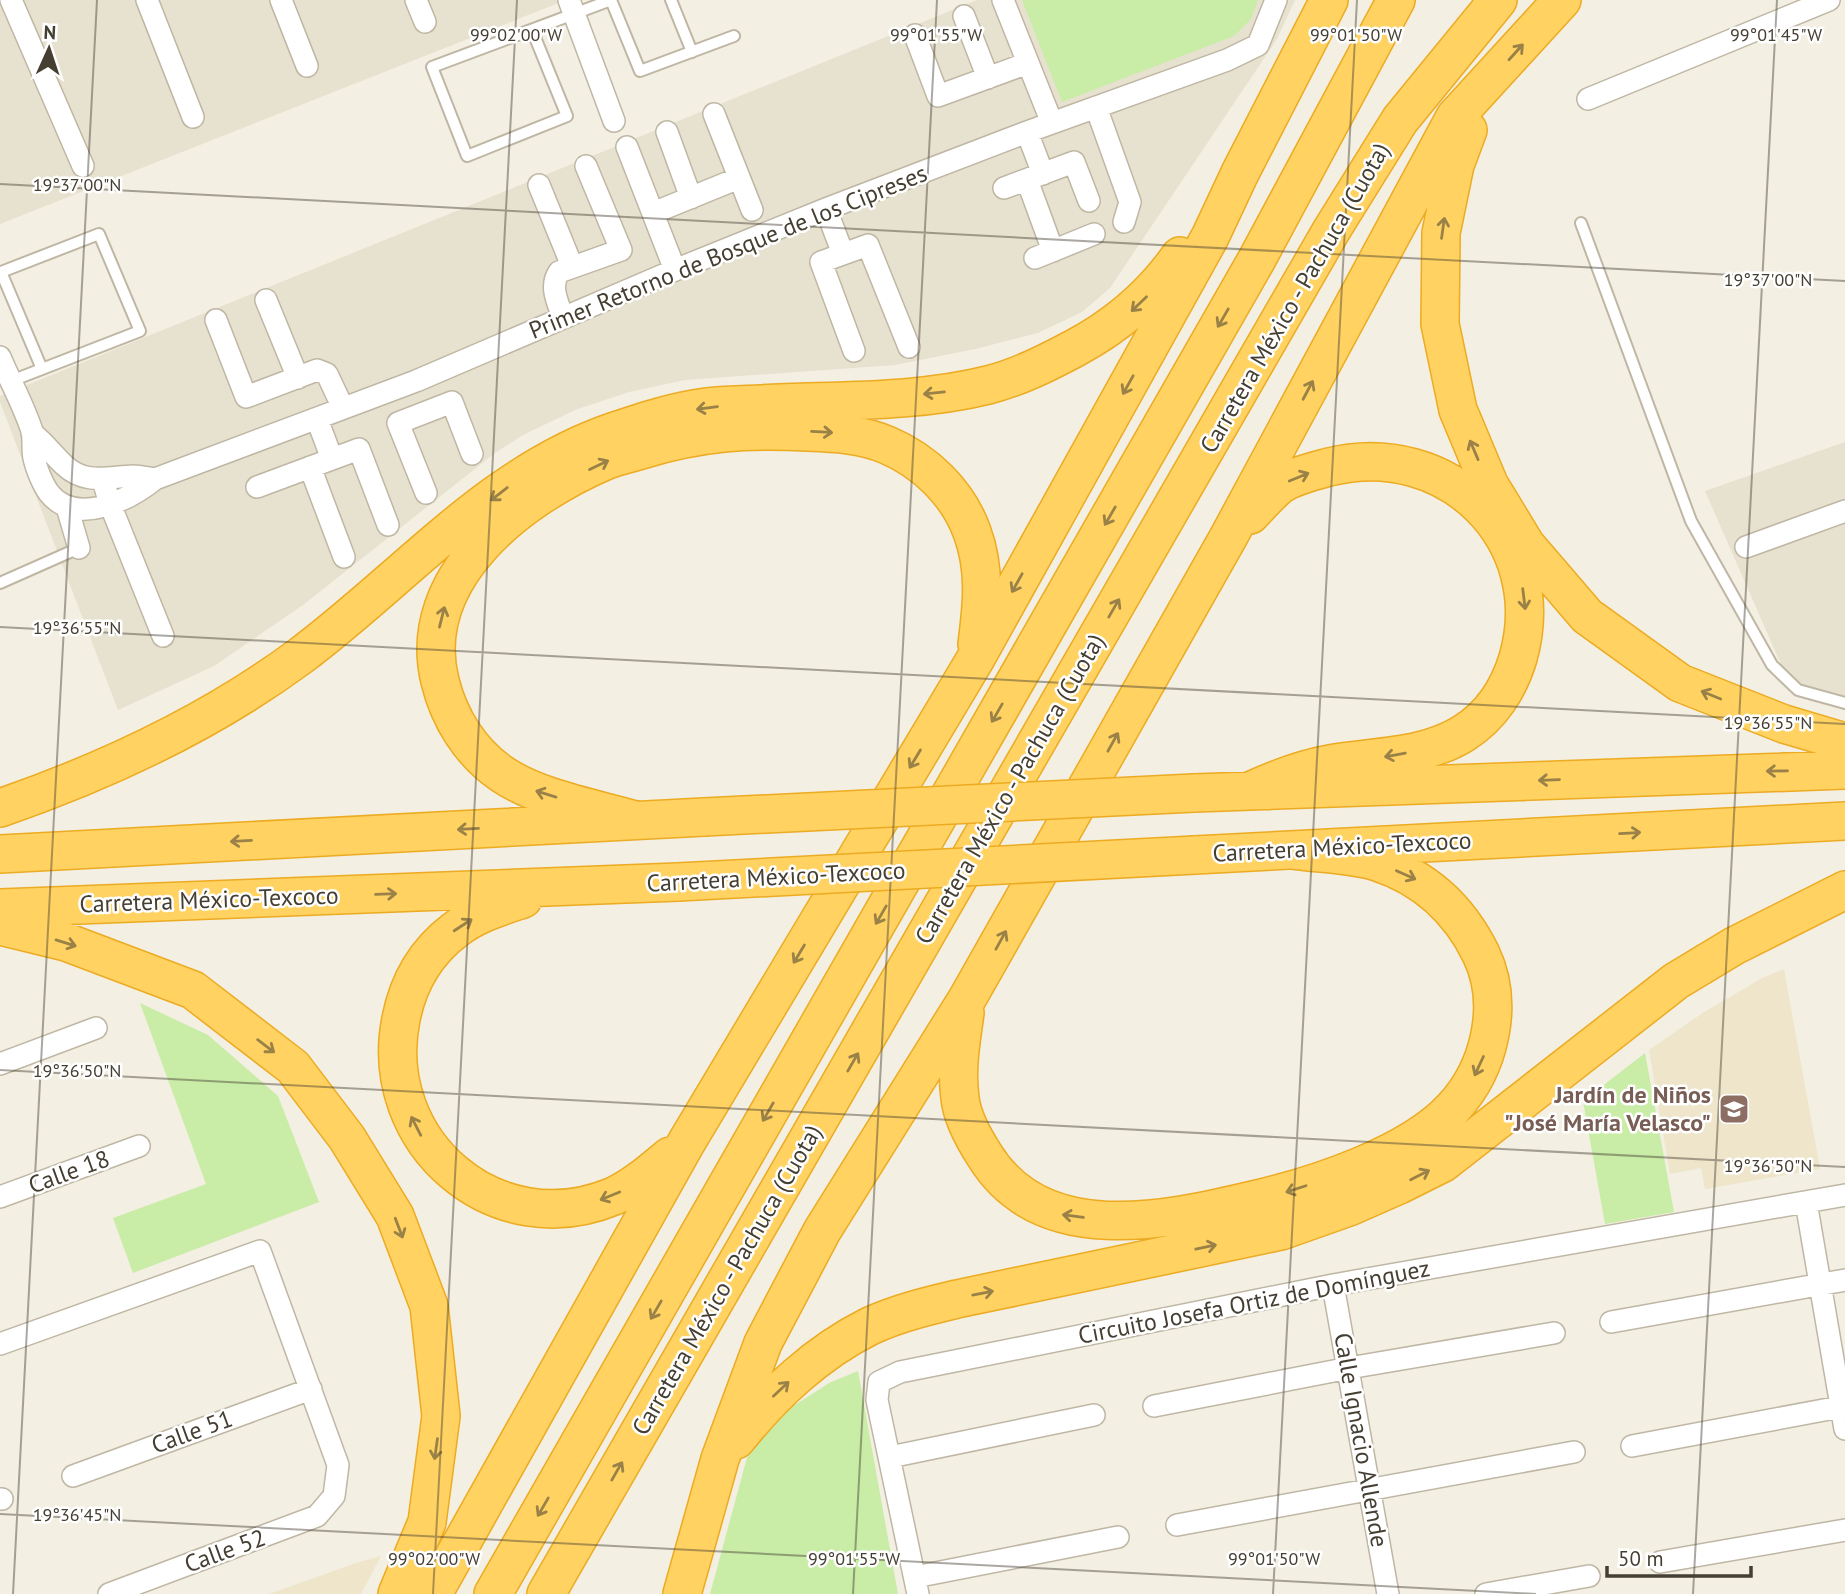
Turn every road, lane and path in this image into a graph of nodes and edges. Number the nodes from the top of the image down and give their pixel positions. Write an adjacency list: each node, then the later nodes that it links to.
1 (11, 0): 33 (street)
2 (147, 0): 27 (street)
3 (281, 0): 21 (street)
4 (416, 0): 15 (street)
5 (671, 0): 19 (lane)
6 (1003, 0): 20 (street)
7 (1276, 0): 25 (street, Primer Retorno de Bosque de los Cipreses)
8 (1329, 0): 35 (highway)
9 (1396, 0): 131 (highway, Carretera México - Pachuca (Cuota), one-way to 131)
10 (1498, 0): 132 (highway, Carretera México - Pachuca (Cuota), one-way to 10)
11 (1562, 0): 23 (highway, one-way to 11)
12 (1829, 0): 24 (street)
13 (571, 7): 16 (lane); 19 (lane); 28 (street)
14 (964, 16): 22 (street)
15 (425, 23)
16 (532, 30): 16 (lane)
17 (915, 35): 22 (street)
18 (734, 36): 19 (lane)
19 (692, 52)
20 (1028, 63): 22 (street); 29 (street)
21 (307, 66)
22 (988, 78)
23 (1486, 84): 76 (highway, one-way to 23); 84 (highway, one-way to 23)
24 (1588, 99)
25 (1096, 107): 29 (street, Primer Retorno de Bosque de los Cipreses); 45 (street)
26 (714, 114): 37 (street)
27 (193, 117)
28 (614, 121)
29 (1052, 123): 31 (street, Primer Retorno de Bosque de los Cipreses)
30 (667, 132): 40 (street)
31 (1027, 132): 36 (street); 42 (street, Primer Retorno de Bosque de los Cipreses)
32 (627, 147): 44 (street)
33 (83, 166)
34 (586, 166): 49 (street)
35 (1240, 173): 82 (highway, one-way to 82); 87 (highway, one-way to 87)
36 (1035, 177): 39 (street); 41 (street); 47 (street)
37 (739, 178): 40 (street); 43 (street)
38 (539, 185): 49 (street)
39 (1004, 188)
40 (691, 198): 44 (street)
41 (1089, 201)
42 (827, 209): 48 (street); 50 (street, Primer Retorno de Bosque de los Cipreses)
43 (752, 210)
44 (653, 213): 50 (street)
45 (1124, 222)
46 (1581, 223): 83 (lane)
47 (1094, 234)
48 (844, 254): 54 (street); 55 (street)
49 (572, 266): 52 (street)
50 (676, 270): 52 (street, Primer Retorno de Bosque de los Cipreses)
51 (266, 300): 58 (street)
52 (563, 318): 59 (street, Primer Retorno de Bosque de los Cipreses)
53 (216, 320): 58 (street)
54 (909, 347)
55 (854, 351)
56 (0, 357): 60 (street, Primer Retorno de Bosque de los Cipreses)
57 (42, 369): 57 (lane); 60 (lane)
58 (298, 378): 61 (street)
59 (416, 381): 61 (street, Primer Retorno de Bosque de los Cipreses); 62 (street)
60 (10, 382): 64 (street, Primer Retorno de Bosque de los Cipreses)
61 (343, 408): 63 (street, Primer Retorno de Bosque de los Cipreses)
62 (425, 412): 65 (street); 71 (street)
63 (317, 419): 66 (street); 68 (street, Primer Retorno de Bosque de los Cipreses)
64 (32, 433): 69 (street, Primer Retorno de Bosque de los Cipreses); 73 (street, Primer Retorno de Bosque de los Cipreses)
65 (472, 454)
66 (332, 459): 67 (street); 75 (street)
67 (310, 467): 70 (street); 79 (street)
68 (155, 479): 69 (street, Primer Retorno de Bosque de los Cipreses); 72 (street, Primer Retorno de Bosque de los Cipreses)
69 (103, 480): 72 (street)
70 (257, 488)
71 (426, 494)
72 (110, 504): 73 (street, Primer Retorno de Bosque de los Cipreses); 81 (street)
73 (67, 507): 78 (street)
74 (1845, 511): 77 (street)
75 (388, 525)
76 (1229, 536): 86 (highway, one-way to 86); 96 (highway, one-way to 76)
77 (1746, 547)
78 (79, 548): 80 (lane)
79 (344, 557)
80 (0, 583)
81 (163, 636)
82 (976, 658): 88 (highway, one-way to 82); 99 (highway, one-way to 99)
83 (1845, 703)
84 (1845, 742)
85 (1845, 770): 86 (highway, one-way to 86)
86 (1250, 791): 88 (highway, bridge)
87 (0, 808)
88 (635, 820): 91 (highway, one-way to 91)
89 (1845, 821): 90 (highway, Carretera México-Texcoco, one-way to 89)
90 (1292, 850): 92 (highway, Carretera México-Texcoco, bridge); 96 (highway, one-way to 96)
91 (0, 854)
92 (561, 887): 94 (highway, Carretera México-Texcoco, one-way to 92); 99 (highway, one-way to 92)
93 (1845, 890): 119 (highway, one-way to 93)
94 (0, 908)
95 (0, 926): 129 (highway, one-way to 129)
96 (967, 999): 119 (highway)
97 (96, 1028): 98 (street)
98 (0, 1064)
99 (686, 1143): 130 (highway)
100 (139, 1146): 102 (street, Calle 18)
101 (1845, 1195): 103 (street, Circuito Josefa Ortiz de Domínguez)
102 (0, 1198)
103 (1806, 1202): 105 (street, Circuito Josefa Ortiz de Domínguez); 106 (street)
104 (1845, 1280): 106 (street)
105 (1333, 1285): 110 (street, Calle Ignacio Allende); 118 (street, Circuito Josefa Ortiz de Domínguez)
106 (1821, 1285): 107 (street); 113 (street)
107 (1611, 1322)
108 (1554, 1333): 110 (street)
109 (0, 1344): 111 (street)
110 (1349, 1368): 112 (street); 121 (street, Calle Ignacio Allende)
111 (311, 1389): 120 (street, Calle 51); 128 (street, Calle 52)
112 (1154, 1406)
113 (1843, 1407): 115 (street); 116 (street)
114 (1094, 1415): 118 (street)
115 (1845, 1429)
116 (1632, 1446)
117 (1574, 1452): 121 (street)
118 (890, 1457): 127 (street, Circuito Josefa Ortiz de Domínguez)
119 (720, 1459): 133 (highway)
120 (73, 1476)
121 (1370, 1491): 122 (street); 134 (street, Calle Ignacio Allende)
122 (1177, 1525)
123 (1845, 1530): 125 (street)
124 (1118, 1537): 127 (street)
125 (1660, 1562)
126 (1589, 1576): 135 (street)
127 (916, 1586)
128 (108, 1594)
129 (397, 1594)
130 (433, 1594)
131 (493, 1594)
132 (546, 1594)
133 (682, 1594)
134 (1388, 1594)
135 (1486, 1594)

